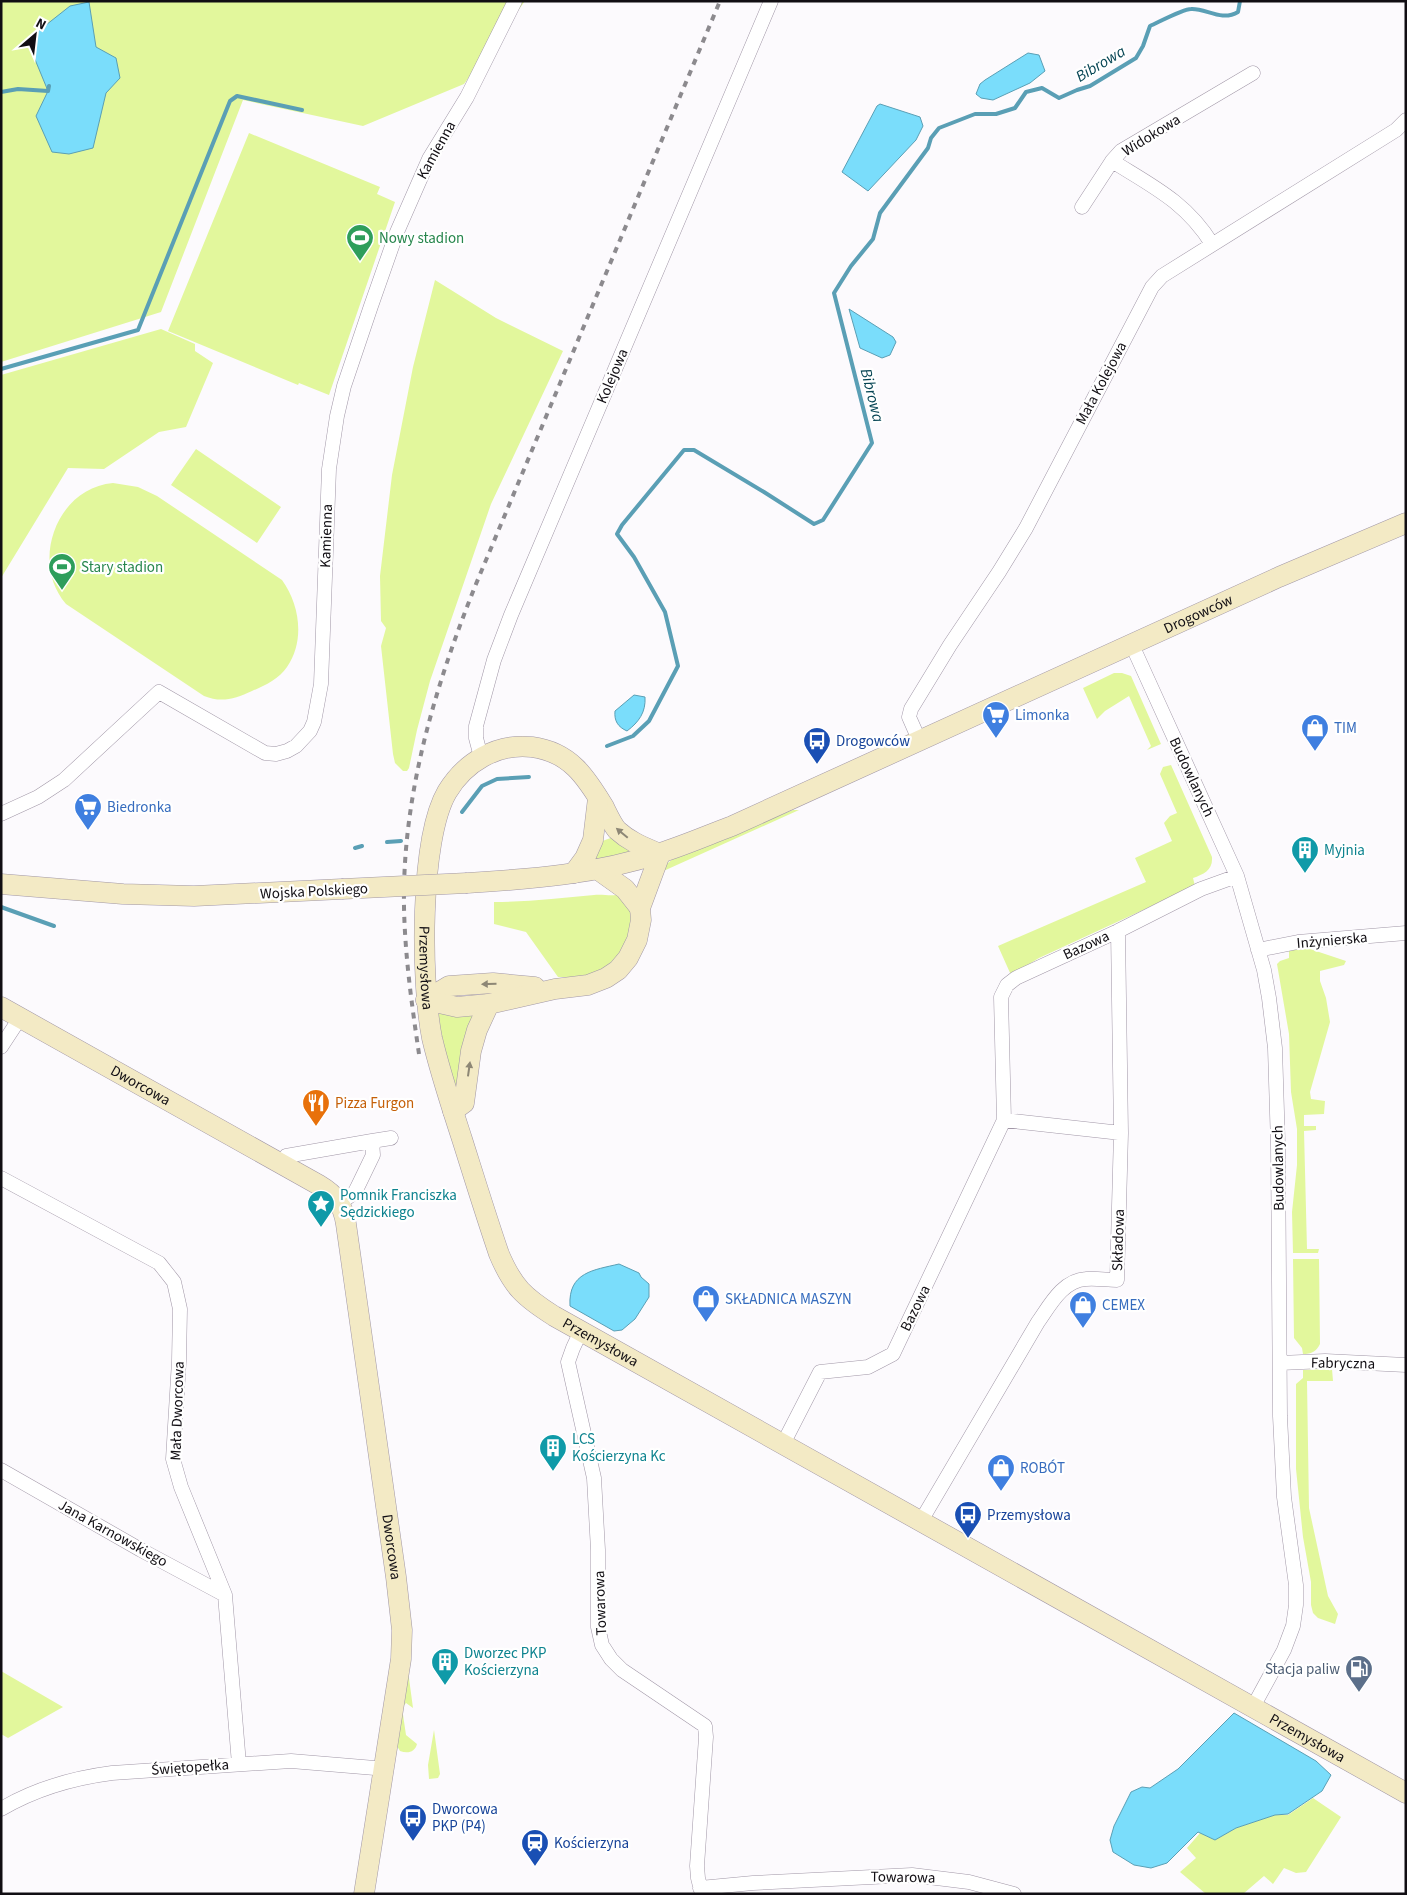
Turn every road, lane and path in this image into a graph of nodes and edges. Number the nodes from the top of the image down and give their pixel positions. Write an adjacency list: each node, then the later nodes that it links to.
1 (515, 1): 13 (street, Kamienna)
2 (771, 1): 11 (street, Kolejowa)
3 (1253, 73): 5 (street, Widokowa)
4 (1406, 120): 7 (street, Mała Kolejowa)
5 (1112, 161): 6 (street); 7 (street, Widokowa)
6 (1082, 207)
7 (1212, 244): 10 (street, Mała Kolejowa)
8 (1406, 524): 9 (main road, Drogowców)
9 (1132, 645): 10 (main road, Drogowców); 18 (street, Budowlanych)
10 (920, 742): 14 (main road, Drogowców)
11 (481, 757): 12 (main road, Przemysłowa); 26 (main road, Przemysłowa)
12 (598, 798): 14 (main road, Przemysłowa, one-way to 12); 16 (main road)
13 (1, 814)
14 (660, 854): 15 (main road, Drogowców); 21 (main road)
15 (597, 869): 16 (main road, Drogowców); 21 (main road)
16 (574, 873): 20 (main road, Wojska Polskiego, bridge)
17 (1, 874): 20 (main road, Wojska Polskiego)
18 (1236, 876): 22 (street, Bazowa); 24 (street, Budowlanych)
19 (1, 884): 20 (main road, Wojska Polskiego)
20 (54, 887)
21 (640, 908): 25 (main road)
22 (1118, 931): 32 (street, Bazowa); 33 (street, Składowa)
23 (1406, 933): 24 (street, Inżynierska)
24 (1258, 950): 40 (street, Budowlanych)
25 (555, 989): 26 (main road, one-way to 26); 27 (main road)
26 (426, 1000): 27 (main road); 31 (main road, Przemysłowa)
27 (489, 1004): 31 (main road, one-way to 27)
28 (1, 1007): 29 (main road, Dworcowa)
29 (20, 1018): 30 (street); 36 (main road, Dworcowa)
30 (1, 1047)
31 (453, 1111): 39 (main road, Przemysłowa)
32 (1004, 1120): 33 (street); 42 (street, Bazowa)
33 (1122, 1134): 44 (street, Składowa)
34 (391, 1138): 35 (street)
35 (372, 1141): 36 (street); 38 (street)
36 (281, 1163): 38 (main road, Dworcowa)
37 (1, 1178): 45 (street, Mała Dworcowa)
38 (340, 1202): 48 (main road, Dworcowa)
39 (581, 1332): 42 (main road, Przemysłowa); 51 (street, Towarowa)
40 (1280, 1363): 41 (street, Fabryczna); 46 (street, Budowlanych)
41 (1406, 1365)
42 (783, 1444): 44 (main road, Przemysłowa)
43 (1, 1470): 45 (street, Jana Karnowskiego)
44 (921, 1521): 46 (main road, Przemysłowa)
45 (225, 1595): 47 (street, Mała Dworcowa)
46 (1254, 1707): 49 (main road, Przemysłowa)
47 (239, 1764): 48 (street, Świętopełka); 50 (street, Świętopełka)
48 (384, 1766): 52 (main road, Dworcowa)
49 (1406, 1793)
50 (1, 1809)
51 (701, 1891): 53 (street, Towarowa)
52 (364, 1894)
53 (1014, 1894)

